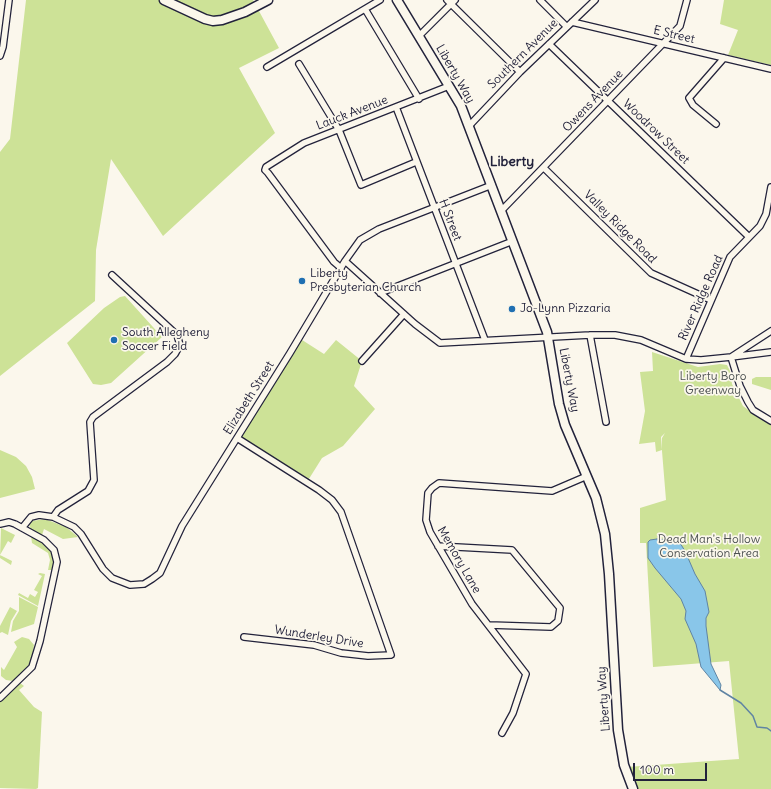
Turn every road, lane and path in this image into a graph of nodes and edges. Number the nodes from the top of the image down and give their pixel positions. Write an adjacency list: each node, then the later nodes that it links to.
1 (10, 0): 16 (street)
2 (164, 0): 3 (street)
3 (268, 0)
4 (380, 0): 10 (street)
5 (397, 0): 13 (street, Liberty Way)
6 (540, 0): 12 (street)
7 (594, 0): 11 (street, Southern Avenue)
8 (687, 0): 15 (street, Owens Avenue)
9 (451, 1): 13 (street); 21 (street)
10 (365, 9): 19 (street); 23 (street)
11 (572, 22): 12 (street, Southern Avenue); 15 (street, E Street)
12 (566, 26): 14 (street, Southern Avenue)
13 (419, 36): 22 (street, Liberty Way)
14 (548, 44): 21 (street, Southern Avenue); 24 (street, Woodrow Street)
15 (663, 45): 17 (street, E Street); 24 (street, Owens Avenue)
16 (0, 56)
17 (724, 58): 20 (street, E Street); 26 (street)
18 (299, 64): 28 (street)
19 (267, 67)
20 (771, 69)
21 (520, 72): 27 (street, Southern Avenue)
22 (449, 86): 23 (street, Lauck Avenue); 27 (street, Liberty Way)
23 (419, 99): 25 (street, Lauck Avenue)
24 (608, 102): 30 (street, Owens Avenue); 35 (street, Woodrow Street)
25 (396, 107): 28 (street, Lauck Avenue); 29 (street, H Street)
26 (716, 124)
27 (469, 126): 31 (street, Liberty Way)
28 (338, 130): 29 (street); 39 (street, Lauck Avenue)
29 (416, 162): 33 (street, H Street)
30 (544, 168): 34 (street, Owens Avenue); 42 (street, Valley Ridge Road)
31 (492, 185): 33 (street, Elizabeth Street); 34 (street, Liberty Way)
32 (771, 187): 35 (street, River Ridge Road)
33 (433, 206): 37 (street, Elizabeth Street); 38 (street, H Street)
34 (502, 210): 36 (street, Liberty Way)
35 (748, 236): 42 (street, River Ridge Road)
36 (513, 242): 38 (street); 46 (street, Liberty Way)
37 (345, 261): 39 (street, Elizabeth Street); 41 (street)
38 (456, 263): 41 (street); 47 (street, H Street)
39 (341, 268): 54 (street, Elizabeth Street)
40 (112, 276): 56 (street)
41 (380, 293): 43 (street)
42 (711, 300): 50 (street, River Ridge Road)
43 (404, 314): 47 (street); 51 (street)
44 (771, 331): 49 (street)
45 (590, 334): 46 (street); 50 (street); 53 (street)
46 (548, 337): 47 (street); 55 (street, Liberty Way)
47 (485, 340)
48 (771, 352): 49 (street)
49 (731, 357): 50 (street); 52 (street)
50 (686, 359)
51 (362, 361)
52 (771, 421)
53 (606, 422)
54 (237, 438): 56 (street, Elizabeth Street); 61 (street, Wunderley Drive)
55 (587, 476): 59 (street, Memory Lane); 64 (street, Liberty Way)
56 (53, 517): 58 (street)
57 (0, 524): 58 (street)
58 (22, 528): 62 (street)
59 (438, 546): 60 (street, Memory Lane); 60 (street)
60 (489, 625): 63 (street, Memory Lane)
61 (244, 637)
62 (0, 698)
63 (502, 733)
64 (633, 789)

